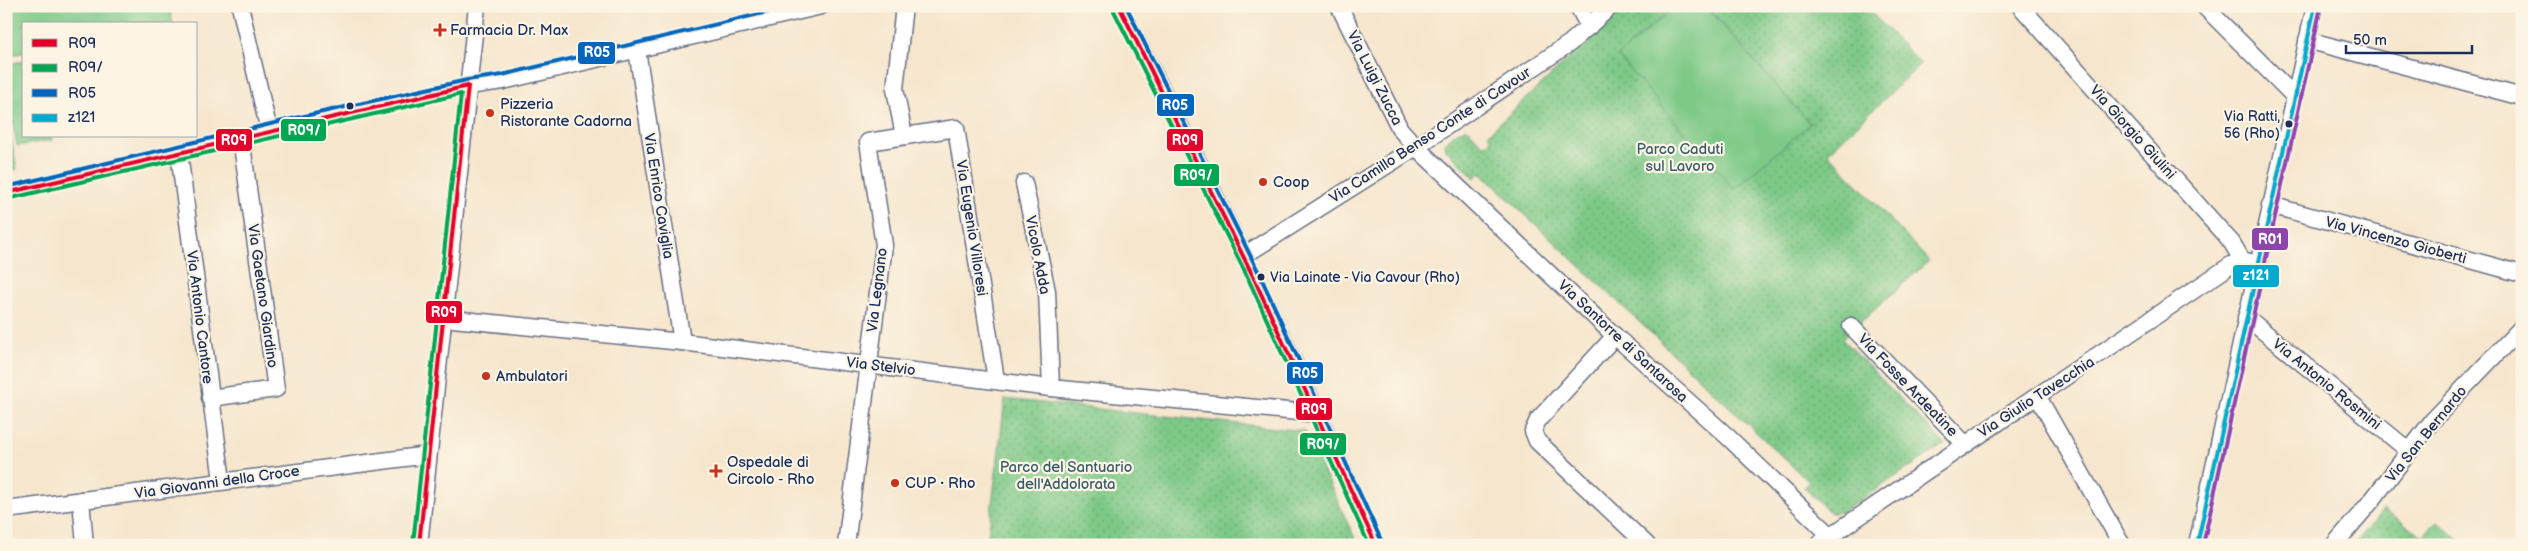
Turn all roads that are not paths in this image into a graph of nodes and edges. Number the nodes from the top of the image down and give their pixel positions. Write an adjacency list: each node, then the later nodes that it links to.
1 (240, 6): 18 (street)
2 (477, 6): 15 (street)
3 (821, 6): 14 (street)
4 (904, 6): 19 (street)
5 (1119, 6): 26 (street)
6 (1339, 6): 21 (street, Via Luigi Zucca)
7 (1578, 6): 12 (street)
8 (1611, 6): 12 (street, Via Camillo Benso Conte di Cavour)
9 (2020, 6): 27 (street, Via Giorgio Giulini)
10 (2204, 6): 16 (street)
11 (2315, 6): 13 (street)
12 (1589, 27): 21 (street, Via Camillo Benso Conte di Cavour)
13 (2307, 40): 16 (street); 17 (street)
14 (637, 50): 15 (street); 34 (street, Via Enrico Caviglia)
15 (468, 86): 18 (street); 29 (street)
16 (2294, 97): 25 (street)
17 (2522, 97)
18 (269, 131): 20 (street)
19 (904, 136): 35 (street, Via Legnano); 36 (street, Via Eugenio Villoresi)
20 (240, 138): 22 (street); 39 (street, Via Gaetano Giardino)
21 (1416, 147): 26 (street, Via Camillo Benso Conte di Cavour); 33 (street, Via Santorre di Santarosa)
22 (179, 152): 24 (street); 39 (street, Via Antonio Cantore)
23 (1024, 183): 37 (street, Vicolo Adda)
24 (6, 193)
25 (2270, 205): 27 (street); 28 (street, Via Vincenzo Gioberti)
26 (1243, 256): 40 (street)
27 (2250, 262): 30 (street); 38 (street, Via Giulio Tavecchia)
28 (2522, 274)
29 (443, 318): 34 (street, Via Stelvio); 43 (street)
30 (2246, 318): 42 (street, Via Antonio Rosmini); 54 (street)
31 (1851, 326): 41 (street, Via Fosse Ardeatine)
32 (2522, 327): 42 (street, Via San Bernardo)
33 (1615, 336): 47 (street, Via Santorre di Santarosa); 52 (street)
34 (682, 342): 35 (street, Via Stelvio)
35 (867, 364): 36 (street, Via Stelvio); 50 (street, Via Legnano)
36 (996, 380): 37 (street, Via Stelvio)
37 (1050, 388): 40 (street, Via Stelvio)
38 (2038, 397): 41 (street, Via Giulio Tavecchia); 53 (street)
39 (210, 398): 44 (street, Via Antonio Cantore)
40 (1319, 414): 51 (street)
41 (1965, 444): 47 (street, Via Giulio Tavecchia)
42 (2409, 451): 55 (street, Via San Bernardo)
43 (428, 455): 44 (street, Via Giovanni della Croce); 49 (street)
44 (222, 482): 45 (street, Via Giovanni della Croce)
45 (80, 500): 46 (street, Via Giovanni della Croce); 48 (street)
46 (6, 510)
47 (1824, 540)
48 (85, 545)
49 (419, 545)
50 (846, 545)
51 (1376, 545)
52 (1647, 545)
53 (2122, 545)
54 (2197, 545)
55 (2334, 545)

